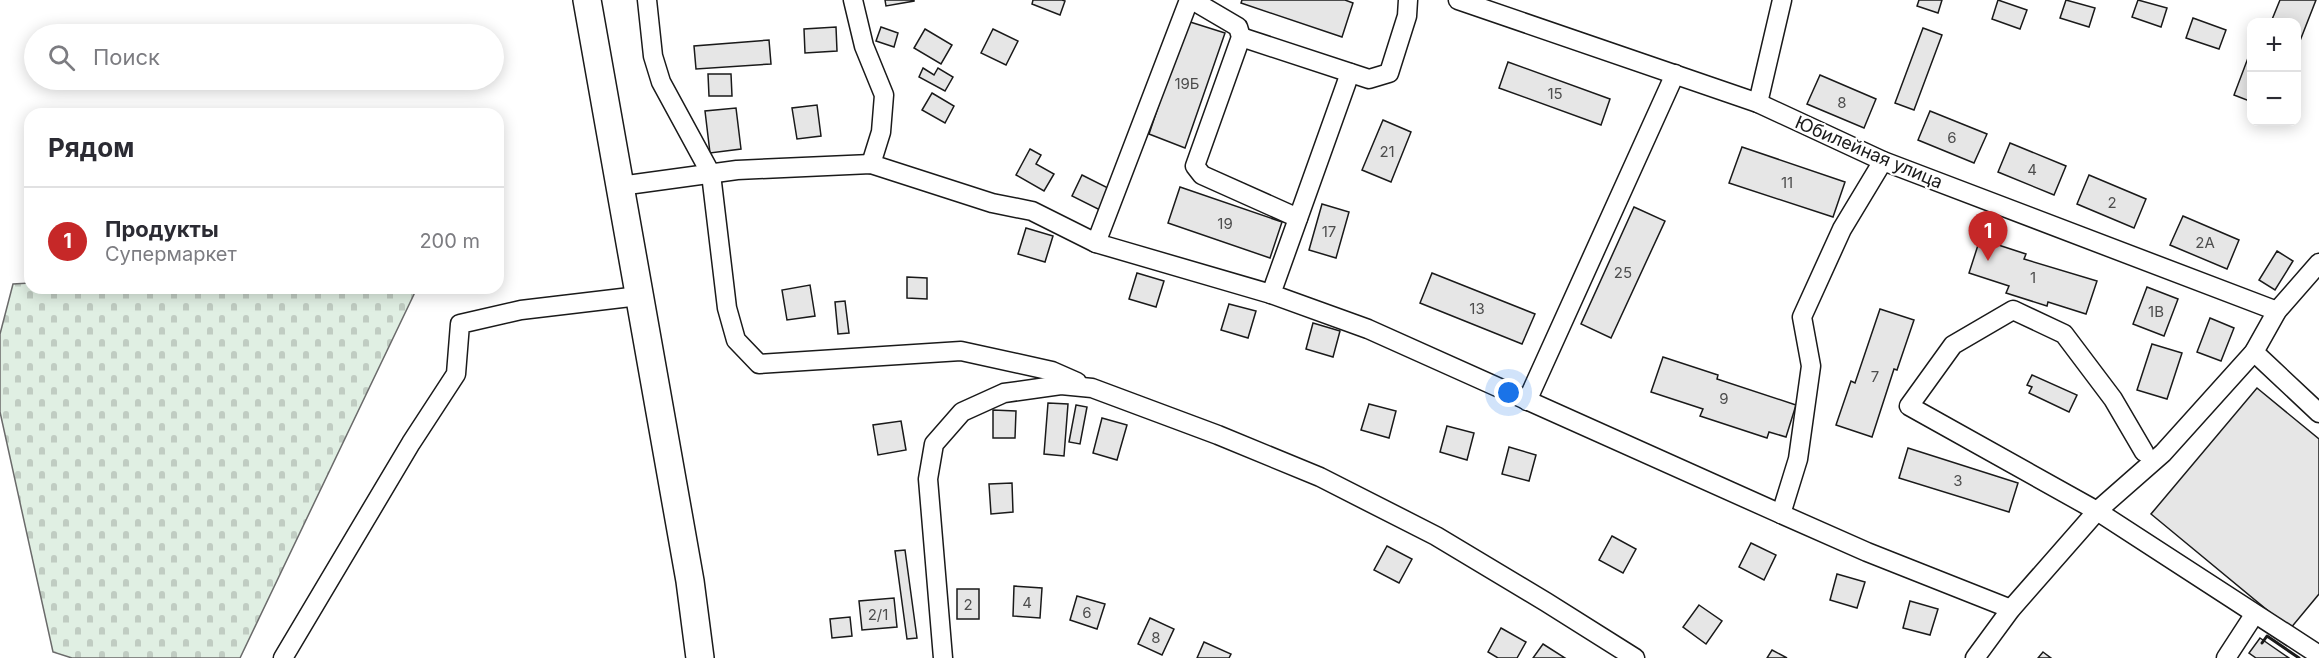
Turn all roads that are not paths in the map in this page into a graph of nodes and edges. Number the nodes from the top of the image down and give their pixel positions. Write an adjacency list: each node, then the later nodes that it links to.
1 (587, 0): 15 (highway)
2 (647, 0): 14 (lane)
3 (854, 0): 13 (lane)
4 (1191, 0): 8 (lane); 17 (lane)
5 (1408, 0): 9 (lane)
6 (1458, 0): 10 (lane, Юбилейная улица)
7 (1782, 0): 11 (lane)
8 (1240, 37): 9 (lane); 16 (lane)
9 (1350, 73): 16 (lane)
10 (1675, 74): 11 (lane, Юбилейная улица); 24 (lane)
11 (1758, 104): 12 (lane, Юбилейная улица)
12 (1883, 161): 21 (lane, Юбилейная улица); 28 (lane)
13 (871, 164): 14 (lane); 17 (lane)
14 (711, 174): 15 (lane); 23 (lane)
15 (620, 186): 20 (highway)
16 (1298, 218): 19 (lane)
17 (1096, 243): 19 (lane)
18 (2319, 263): 21 (lane)
19 (1271, 294): 24 (lane)
20 (639, 296): 32 (lane); 33 (highway)
21 (2277, 311): 22 (lane)
22 (2254, 352): 25 (lane); 27 (lane)
23 (1092, 388): 34 (lane); 35 (lane)
24 (1527, 401): 28 (lane)
25 (2319, 413)
26 (2144, 452): 27 (lane)
27 (2097, 511): 29 (lane); 30 (lane)
28 (1781, 514): 29 (lane)
29 (2011, 609): 36 (lane)
30 (2254, 615): 31 (lane); 37 (lane)
31 (2319, 656)
32 (283, 658)
33 (700, 658)
34 (943, 658)
35 (1635, 658)
36 (1976, 658)
37 (2226, 658)

